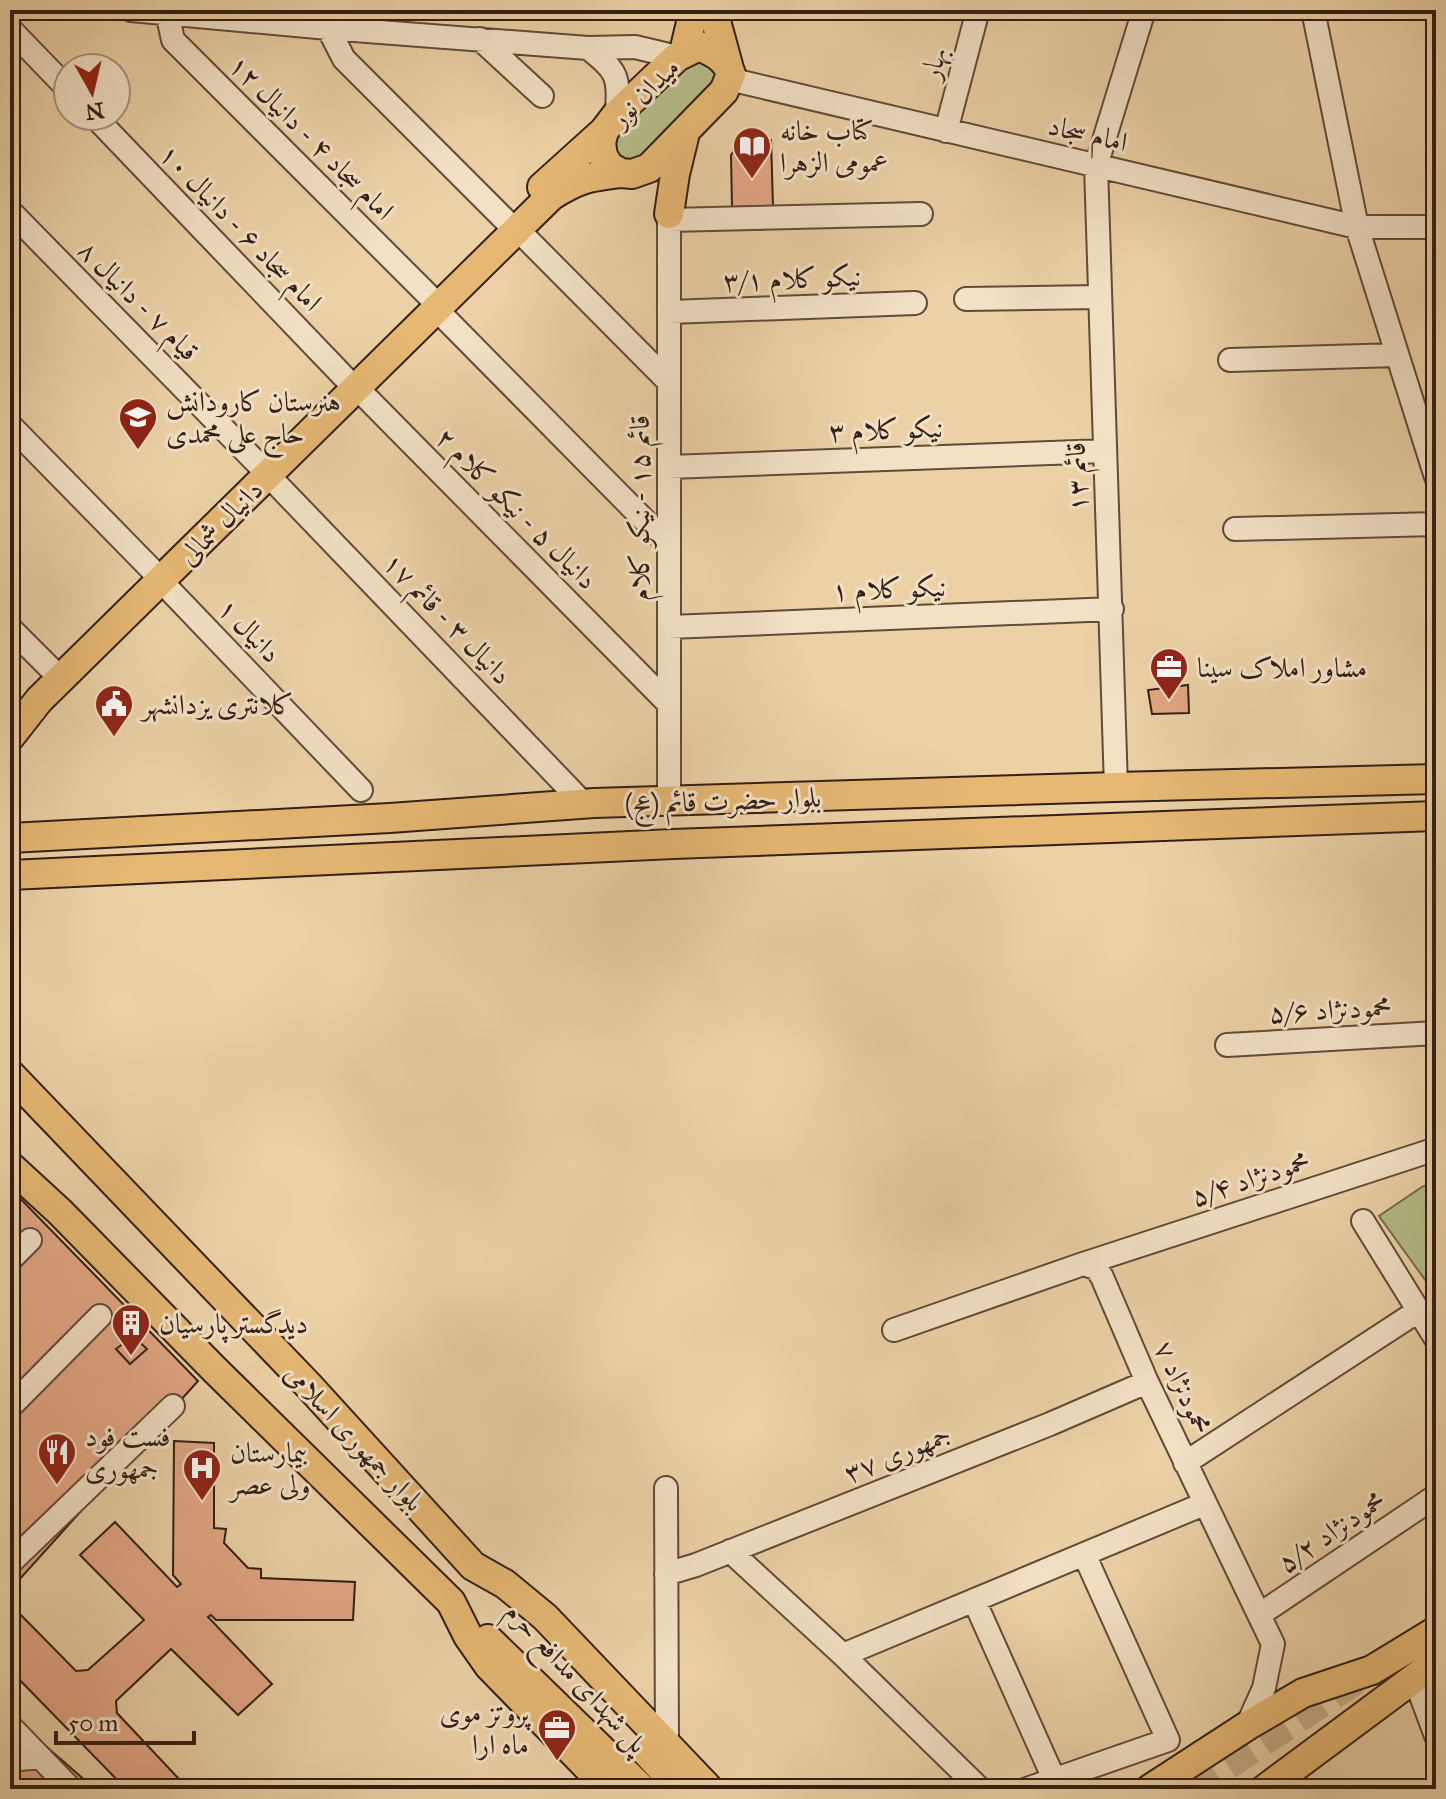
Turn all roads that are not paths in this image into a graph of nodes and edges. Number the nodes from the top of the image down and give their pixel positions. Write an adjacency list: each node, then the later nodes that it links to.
1 (131, 10): 7 (street)
2 (694, 10): 12 (main road)
3 (713, 10): 14 (main road)
4 (978, 10): 18 (street, بهار)
5 (1144, 10): 20 (street, قائم ۱۳)
6 (1313, 10): 26 (street)
7 (167, 12): 8 (street); 30 (street, امام سجاد ۴ - دانیال ۱۲)
8 (328, 28): 10 (street); 25 (street)
9 (10, 29): 13 (street)
10 (480, 39): 11 (street); 15 (street)
11 (588, 48): 12 (street); 16 (street)
12 (680, 54): 14 (main road, میدان نور); 16 (main road, میدان نور)
13 (52, 72)
14 (728, 72): 17 (main road, میدان نور); 18 (street, امام سجاد)
15 (542, 96)
16 (610, 122): 21 (main road, میدان نور); 25 (main road, دانیال شمالی)
17 (686, 130): 21 (main road, میدان نور); 24 (main road)
18 (946, 131): 20 (street, امام سجاد)
19 (109, 132): 36 (street, امام سجاد ۶ - دانیال ۱۰)
20 (1096, 166): 26 (street, امام سجاد); 28 (street, قائم ۱۳)
21 (626, 174): 24 (main road); 25 (main road, دانیال شمالی)
22 (10, 211): 40 (street, قیام ۷ - دانیال ۸)
23 (921, 214): 24 (street)
24 (669, 217): 32 (street, قائم ۱۵ - نیکو کلام)
25 (512, 225): 30 (main road, دانیال شمالی); 35 (street)
26 (1357, 227): 27 (street, امام سجاد); 33 (street)
27 (1436, 227)
28 (1099, 297): 29 (street); 38 (street, قائم ۱۳)
29 (966, 299)
30 (433, 303): 36 (main road, دانیال شمالی); 44 (street, امام سجاد ۴ - دانیال ۱۲)
31 (915, 303): 32 (street, نیکو کلام ۳/۱)
32 (670, 312): 35 (street, قائم ۱۵ - نیکو کلام)
33 (1397, 355): 34 (street); 41 (street)
34 (1230, 360)
35 (669, 382): 39 (street, قائم ۱۵ - نیکو کلام)
36 (351, 384): 40 (main road, دانیال شمالی); 50 (street, دانیال ۵ - نیکو کلام ۲)
37 (10, 425): 45 (street, دانیال ۱)
38 (1105, 451): 39 (street, نیکو کلام ۳); 46 (street, قائم ۱۳)
39 (669, 467): 44 (street, قائم ۱۵ - نیکو کلام)
40 (264, 470): 45 (main road, دانیال شمالی); 56 (street, دانیال ۳ - قائم ۱۷)
41 (1436, 477)
42 (1436, 524): 43 (street)
43 (1235, 529)
44 (669, 545): 47 (street, قائم ۱۵ - نیکو کلام)
45 (157, 576): 49 (main road, دانیال شمالی); 51 (main road, دانیال شمالی); 54 (street, دانیال ۱)
46 (1112, 609): 47 (street, نیکو کلام ۱); 53 (street, قائم ۱۳)
47 (669, 627): 50 (street, قائم ۱۵ - نیکو کلام)
48 (10, 628): 49 (street)
49 (52, 670): 51 (main road, دانیال شمالی)
50 (669, 704): 55 (street, قائم ۱۵ - نیکو کلام)
51 (11, 727)
52 (1436, 779): 53 (main road, بلوار حضرت قائم (عج))
53 (1116, 787): 55 (main road, بلوار حضرت قائم (عج))
54 (361, 790)
55 (669, 802): 56 (main road, بلوار حضرت قائم (عج)); 59 (main road)
56 (584, 804): 58 (main road, بلوار حضرت قائم (عج))
57 (1436, 816): 59 (main road, بلوار حضرت قائم (عج))
58 (10, 838)
59 (673, 844): 60 (main road, بلوار حضرت قائم (عج))
60 (10, 875)
61 (1436, 1033): 62 (street, محمودنژاد ۵/۶)
62 (1227, 1045)
63 (10, 1074): 84 (main road, بلوار جمهوری اسلامی)
64 (1436, 1149): 69 (street, محمودنژاد ۵/۴)
65 (10, 1166): 87 (main road, بلوار جمهوری اسلامی)
66 (1363, 1221): 70 (street)
67 (30, 1240): 68 (street)
68 (10, 1260)
69 (1083, 1264): 72 (street); 74 (street, محمودنژاد ۷)
70 (1418, 1311): 73 (street); 77 (street)
71 (100, 1316): 76 (street)
72 (894, 1330)
73 (1436, 1339)
74 (1147, 1382): 77 (street, محمودنژاد ۷); 81 (street, جمهوری ۳۷)
75 (173, 1406): 83 (street)
76 (10, 1407)
77 (1185, 1463): 80 (street, محمودنژاد ۷)
78 (666, 1488): 85 (street)
79 (1436, 1496): 88 (street, محمودنژاد ۵/۲)
80 (1204, 1504): 82 (street); 88 (street, محمودنژاد ۷)
81 (730, 1551): 85 (street, جمهوری ۳۷); 90 (street)
82 (1084, 1554): 86 (street); 98 (street)
83 (10, 1563)
84 (473, 1566): 95 (main road, بلوار جمهوری اسلامی); 102 (main road, پل شهدای مدافع حرم)
85 (666, 1574): 95 (street)
86 (974, 1600): 90 (street); 98 (street)
87 (451, 1602): 100 (main road, بلوار جمهوری اسلامی); 101 (main road, پل شهدای مدافع حرم)
88 (1259, 1615): 93 (street, محمودنژاد ۷)
89 (1436, 1631): 93 (main road)
90 (843, 1655): 104 (street)
91 (1425, 1669): 94 (street); 107 (main road)
92 (10, 1726): 96 (street)
93 (1247, 1726): 106 (main road)
94 (1436, 1736)
95 (667, 1746): 103 (main road, بلوار جمهوری اسلامی)
96 (40, 1757): 97 (street); 99 (street)
97 (10, 1760)
98 (1054, 1779): 105 (street)
99 (71, 1789)
100 (609, 1789)
101 (642, 1789)
102 (681, 1789)
103 (709, 1789)
104 (980, 1789)
105 (1027, 1789)
106 (1150, 1789)
107 (1265, 1789)

